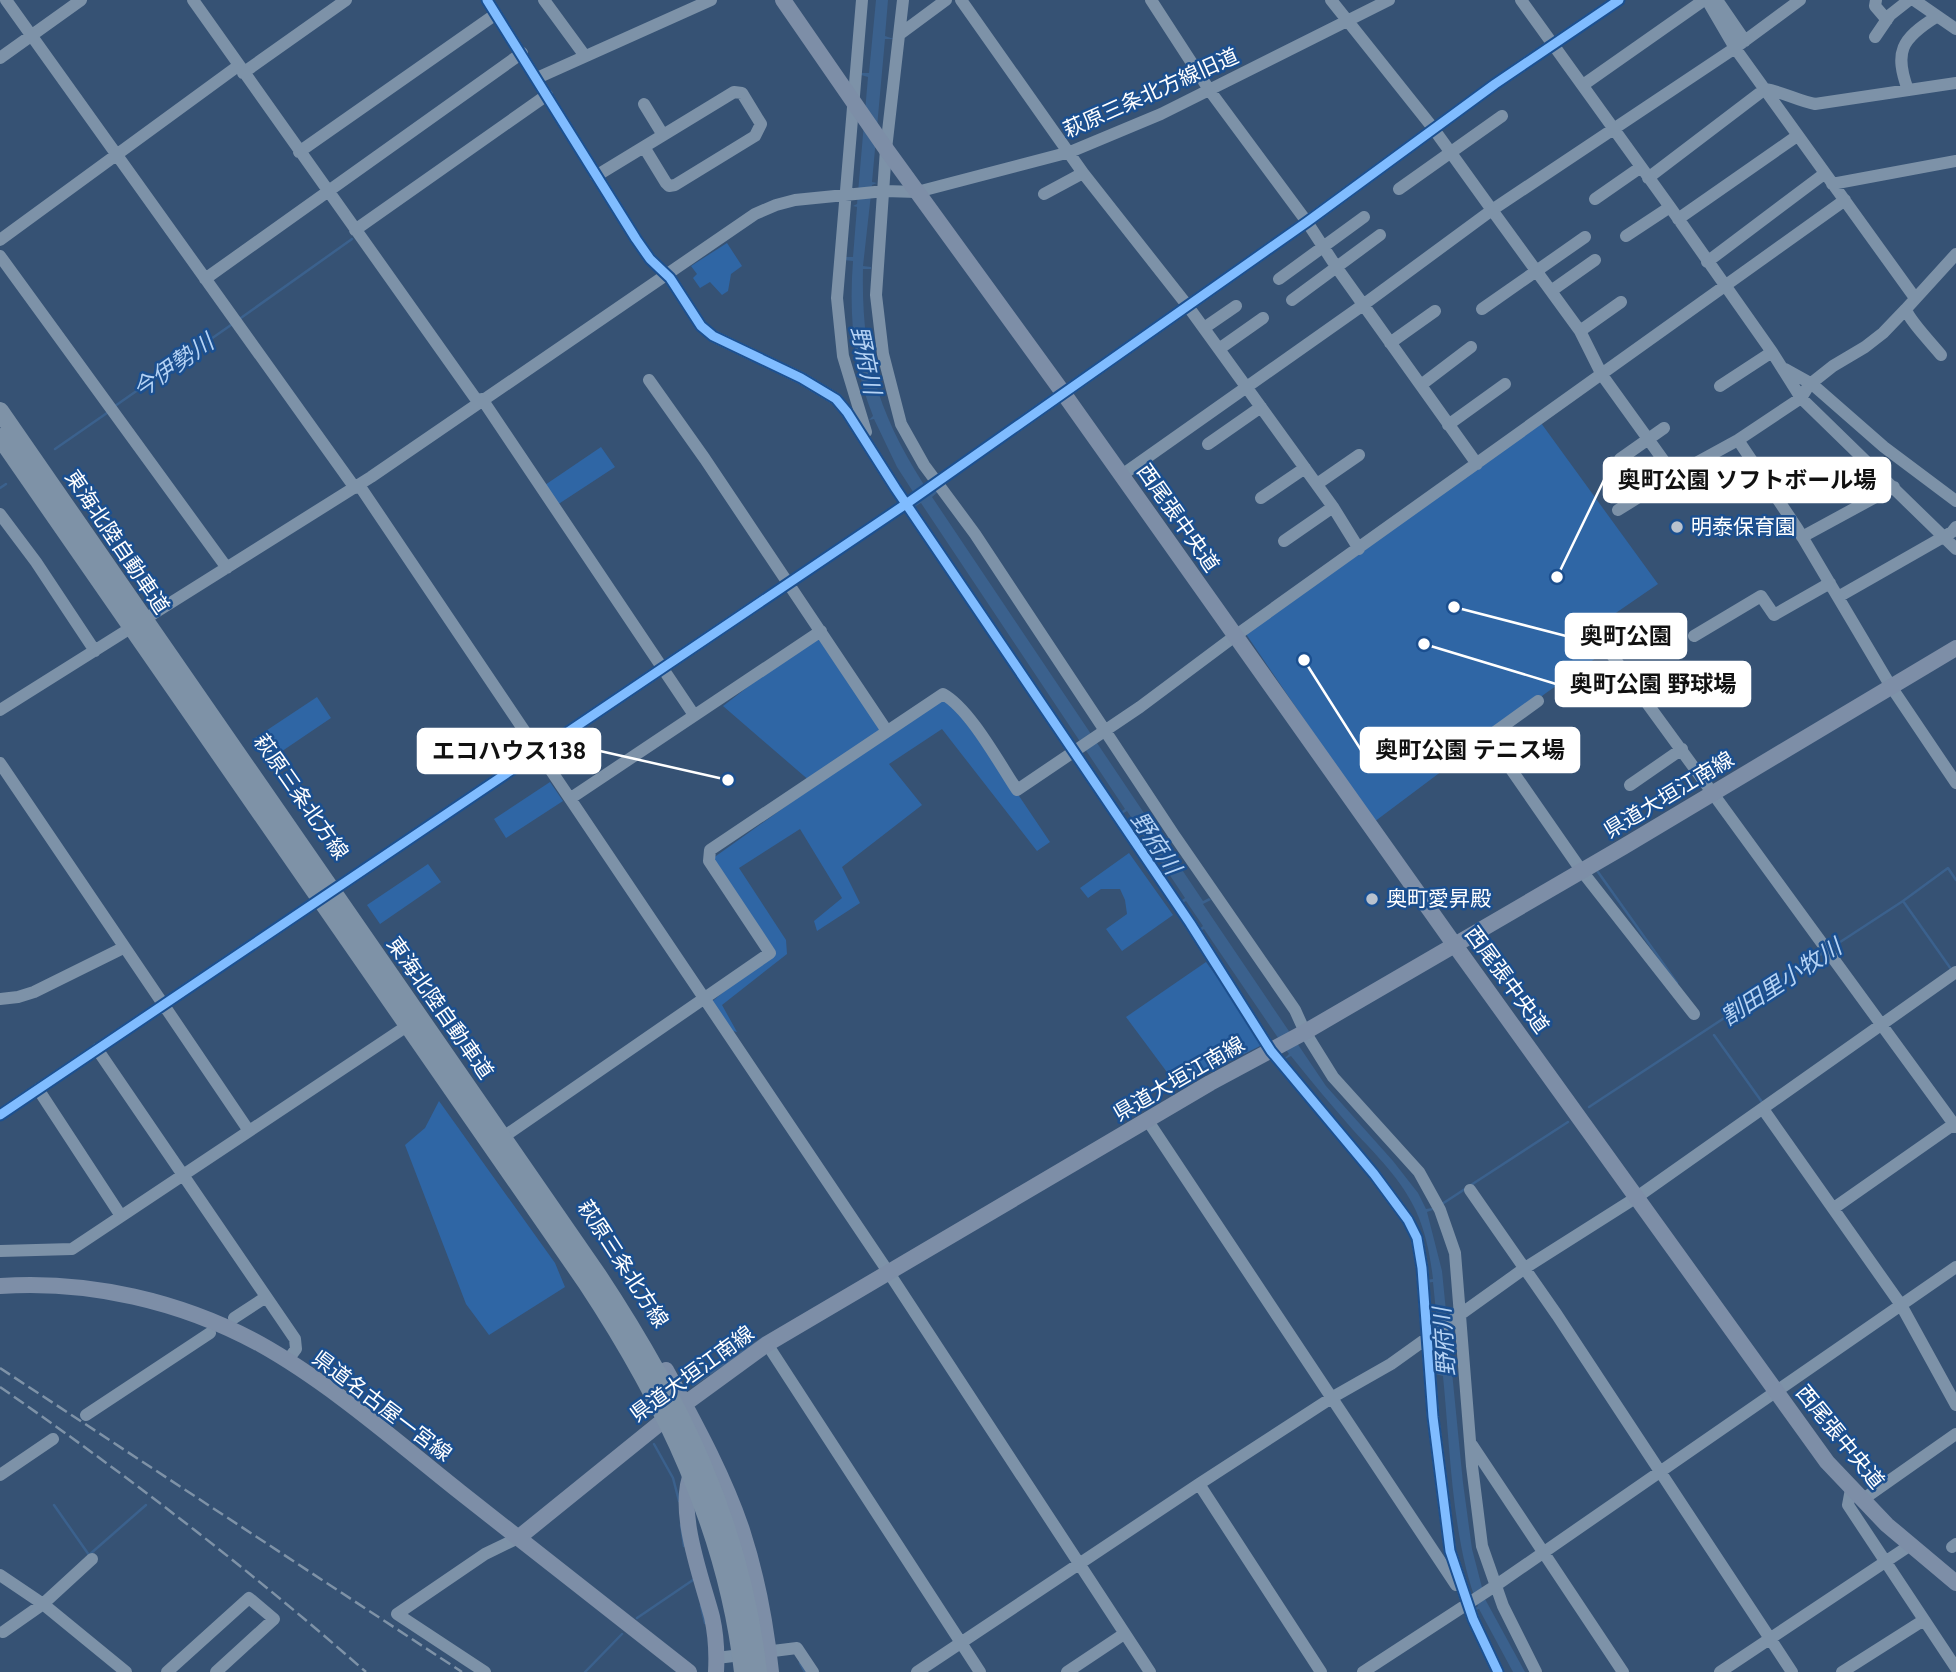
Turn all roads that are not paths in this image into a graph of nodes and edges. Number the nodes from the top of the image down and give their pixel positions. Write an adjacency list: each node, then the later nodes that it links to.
1 (6, 0): 28 (street)
2 (81, 0): 28 (street)
3 (193, 0): 35 (street)
4 (345, 0): 35 (street)
5 (544, 0): 33 (street)
6 (711, 0): 33 (street)
7 (783, 0): 43 (main road, 西尾張中央道)
8 (862, 0): 43 (street)
9 (903, 0): 27 (street)
10 (946, 0): 27 (street)
11 (961, 0): 53 (street)
12 (1151, 0): 41 (street)
13 (1331, 0): 25 (street)
14 (1389, 0): 25 (street, 萩原三条北方線旧道)
15 (1521, 0): 31 (street)
16 (1619, 0): 31 (street)
17 (1705, 0): 30 (street); 38 (street)
18 (1717, 0): 30 (street)
19 (1800, 0): 30 (street)
20 (1875, 0): 24 (street)
21 (1911, 0): 23 (street); 24 (street)
22 (494, 5): 32 (street); 52 (street)
23 (1936, 17): 26 (street); 40 (street)
24 (1887, 20): 29 (street)
25 (1347, 22): 41 (street, 萩原三条北方線旧道); 46 (street)
26 (1956, 29)
27 (900, 34): 51 (street)
28 (32, 36): 34 (street); 55 (street)
29 (1875, 37)
30 (1740, 44): 39 (street); 47 (street)
31 (1554, 46): 38 (street); 46 (street)
32 (522, 53): 36 (street); 62 (street)
33 (585, 56): 36 (street)
34 (0, 58)
35 (241, 70): 52 (street); 55 (street)
36 (537, 78): 42 (street)
37 (1956, 83): 40 (street)
38 (1583, 85): 47 (street)
39 (1765, 89): 40 (street); 49 (street); 58 (street)
40 (1908, 90)
41 (1210, 91): 53 (street, 萩原三条北方線旧道); 73 (street)
42 (547, 95): 59 (street); 74 (street)
43 (853, 102): 51 (main road, 西尾張中央道); 66 (street)
44 (644, 104): 48 (street)
45 (1502, 116): 54 (street)
46 (1433, 128): 54 (street); 73 (street)
47 (1612, 128): 58 (street); 70 (street)
48 (663, 135): 50 (street); 50 (street)
49 (1797, 136): 60 (street); 72 (street)
50 (644, 147): 59 (street)
51 (886, 149): 63 (street); 64 (main road, 西尾張中央道)
52 (299, 152): 62 (street)
53 (1070, 152): 57 (street); 64 (street, 萩原三条北方線旧道)
54 (1451, 152): 61 (street); 70 (street)
55 (117, 154): 78 (street); 87 (street)
56 (1956, 160): 60 (street)
57 (1083, 173): 65 (street); 94 (street)
58 (1644, 173): 67 (street); 69 (street)
59 (596, 176): 86 (street)
60 (1828, 179): 68 (street); 83 (street)
61 (1399, 189)
62 (327, 191): 74 (street); 87 (street)
63 (883, 191): 64 (street, 萩原三条北方線旧道); 66 (street, 萩原三条北方線旧道); 135 (street)
64 (918, 191): 115 (main road, 西尾張中央道)
65 (1044, 194)
66 (846, 195): 86 (street, 萩原三条北方線旧道); 128 (street)
67 (1595, 199)
68 (1845, 201): 89 (street); 93 (street)
69 (1670, 207): 72 (street); 76 (street)
70 (1492, 210): 85 (street); 95 (street)
71 (1364, 218): 79 (street)
72 (1678, 219): 83 (street)
73 (1307, 222): 79 (street); 94 (street)
74 (355, 230): 118 (street)
75 (1380, 235): 84 (street)
76 (1626, 236)
77 (1585, 237): 85 (street)
78 (0, 240)
79 (1324, 248): 84 (street); 88 (street)
80 (1956, 254): 93 (street)
81 (0, 256): 151 (street)
82 (1595, 260): 90 (street)
83 (1707, 262): 89 (street)
84 (1337, 268): 91 (street); 95 (street)
85 (1536, 271): 90 (street); 97 (street)
86 (666, 275): 118 (street, 萩原三条北方線旧道); 128 (street)
87 (205, 279): 137 (street)
88 (1279, 279)
89 (1725, 288): 105 (street); 108 (street)
90 (1551, 291): 101 (street)
91 (1292, 300)
92 (1621, 302): 101 (street)
93 (1910, 304): 106 (street); 111 (street)
94 (1187, 305): 100 (street); 115 (street)
95 (1363, 305): 102 (street); 113 (street)
96 (1236, 306): 100 (street)
97 (1482, 309)
98 (1435, 311): 102 (street)
99 (1263, 318): 104 (street)
100 (1205, 328): 104 (street)
101 (1580, 331): 108 (street)
102 (1390, 343): 112 (street)
103 (1471, 347): 112 (street)
104 (1219, 349): 113 (street)
105 (1772, 352): 107 (street); 114 (street)
106 (1941, 355)
107 (1782, 367): 111 (street); 117 (street)
108 (1602, 375): 124 (street); 131 (street)
109 (649, 380): 152 (street)
110 (1505, 384): 121 (street)
111 (1812, 384): 117 (street); 140 (street)
112 (1420, 385): 121 (street)
113 (1246, 386): 119 (street); 133 (street)
114 (1720, 386)
115 (1064, 394): 133 (main road, 西尾張中央道); 135 (street)
116 (0, 398): 155 (main road, 萩原三条北方線)
117 (1801, 398): 125 (street); 138 (street)
118 (480, 401): 137 (street, 萩原三条北方線旧道); 163 (street)
119 (1261, 407): 126 (street); 132 (street)
120 (0, 411): 257 (highway, 東海北陸自動車道)
121 (1448, 425): 131 (street)
122 (1664, 428): 124 (street)
123 (0, 437): 256 (highway, 東海北陸自動車道)
124 (1647, 440): 130 (street); 134 (street)
125 (1738, 440): 134 (street); 146 (street)
126 (1208, 444)
127 (0, 450): 157 (main road, 萩原三条北方線)
128 (873, 452): 141 (street)
129 (1359, 455): 136 (street)
130 (1620, 459)
131 (1477, 464): 149 (street)
132 (1305, 468): 136 (street); 139 (street)
133 (1122, 475): 158 (main road, 西尾張中央道)
134 (1674, 475): 143 (street)
135 (937, 483): 141 (street); 169 (street)
136 (1317, 484): 142 (street)
137 (357, 486): 151 (street, 萩原三条北方線旧道); 171 (street)
138 (1894, 487): 146 (street); 147 (street)
139 (1261, 499)
140 (1956, 501)
141 (906, 504): 152 (street); 172 (street)
142 (1333, 507): 148 (street); 149 (street)
143 (1618, 510)
144 (0, 514): 161 (street)
145 (1956, 527): 147 (street)
146 (1802, 537): 153 (street)
147 (1942, 537): 150 (street); 154 (street)
148 (1284, 541)
149 (1359, 549): 158 (street)
150 (1956, 549)
151 (227, 568): 155 (street, 萩原三条北方線旧道)
152 (788, 582): 156 (street); 163 (street)
153 (1830, 583): 154 (street); 159 (street)
154 (1838, 597): 164 (street)
155 (150, 617): 157 (street, 萩原三条北方線旧道); 179 (main road, 萩原三条北方線)
156 (821, 631): 167 (street); 168 (street)
157 (125, 633): 161 (street, 萩原三条北方線旧道); 180 (main road, 萩原三条北方線)
158 (1235, 636): 169 (street); 181 (main road, 西尾張中央道)
159 (1694, 636)
160 (1956, 648): 164 (main road, 県道大垣江南線)
161 (95, 651): 166 (street, 萩原三条北方線旧道)
162 (1609, 651): 170 (street)
163 (663, 666): 167 (street); 171 (street)
164 (1890, 685): 174 (street); 176 (main road, 県道大垣江南線)
165 (1538, 701): 178 (street)
166 (0, 710)
167 (694, 715): 177 (street)
168 (887, 731): 172 (street); 184 (street)
169 (1105, 731): 172 (street); 190 (street)
170 (1682, 749): 175 (street); 176 (street)
171 (538, 751): 177 (street); 179 (street)
172 (1073, 753): 192 (street)
173 (0, 763): 182 (street)
174 (1956, 783)
175 (1630, 785)
176 (1714, 793): 178 (main road, 県道大垣江南線); 188 (street)
177 (570, 798): 184 (street)
178 (1581, 870): 181 (main road, 県道大垣江南線); 187 (street)
179 (337, 886): 180 (street); 199 (main road, 萩原三条北方線)
180 (313, 903): 186 (street); 189 (main road, 萩原三条北方線)
181 (1454, 944): 190 (main road, 県道大垣江南線); 202 (main road, 西尾張中央道)
182 (123, 948): 185 (street); 186 (street)
183 (1954, 978): 188 (street)
184 (705, 998): 199 (street); 208 (street)
185 (0, 999)
186 (162, 1005): 191 (street); 198 (street)
187 (1694, 1014)
188 (1881, 1024): 194 (street); 197 (street)
189 (401, 1030): 198 (street); 221 (main road, 萩原三条北方線)
190 (1305, 1032): 192 (main road, 県道大垣江南線); 212 (street)
191 (97, 1049): 193 (street); 200 (street)
192 (1271, 1051): 196 (main road, 県道大垣江南線); 215 (street)
193 (38, 1089): 195 (street); 204 (street)
194 (1763, 1109): 202 (street); 203 (street)
195 (0, 1115)
196 (1148, 1121): 208 (main road, 県道大垣江南線); 219 (street)
197 (1955, 1125): 203 (street)
198 (249, 1131): 200 (street)
199 (509, 1133): 221 (main road, 萩原三条北方線)
200 (184, 1175): 204 (street); 210 (street)
201 (1470, 1190): 207 (street)
202 (1637, 1196): 207 (street); 218 (main road, 西尾張中央道)
203 (1834, 1208): 211 (street)
204 (121, 1216): 205 (street)
205 (0, 1251)
206 (1956, 1267): 211 (street)
207 (1525, 1268): 212 (street); 228 (street)
208 (889, 1273): 216 (main road, 県道大垣江南線); 236 (street)
209 (0, 1286): 217 (main road, 県道名古屋一宮線)
210 (266, 1297): 213 (street); 217 (street)
211 (1901, 1305): 218 (street); 220 (street)
212 (1461, 1315): 215 (street); 225 (street)
213 (234, 1318)
214 (210, 1333): 222 (street)
215 (1427, 1339): 219 (street); 241 (street)
216 (767, 1344): 221 (main road, 県道大垣江南線); 247 (street)
217 (288, 1361): 232 (main road, 県道名古屋一宮線)
218 (1777, 1393): 228 (street); 231 (main road, 西尾張中央道)
219 (1332, 1397): 229 (street); 241 (street)
220 (1956, 1405)
221 (680, 1407): 226 (main road, 萩原三条北方線); 232 (main road, 県道大垣江南線)
222 (86, 1415)
223 (1956, 1434): 231 (street)
224 (53, 1439): 227 (street)
225 (1470, 1441): 234 (street); 240 (street)
226 (707, 1451): 230 (main road, 萩原三条北方線); 249 (main road)
227 (2, 1468)
228 (1659, 1472): 234 (street); 246 (street)
229 (1199, 1484): 236 (street); 265 (street)
230 (726, 1492): 248 (main road); 258 (main road, 萩原三条北方線)
231 (1856, 1494): 233 (main road, 西尾張中央道); 237 (street)
232 (517, 1538): 254 (street); 255 (main road, 県道名古屋一宮線)
233 (1909, 1546): 237 (street); 239 (main road, 西尾張中央道)
234 (1544, 1552): 240 (street); 269 (street)
235 (92, 1559): 242 (street)
236 (1078, 1563): 245 (street); 247 (street)
237 (1886, 1563): 243 (street); 246 (street)
238 (0, 1575): 242 (street)
239 (1956, 1583)
240 (1495, 1586): 241 (street); 268 (street)
241 (1465, 1598): 266 (street); 267 (street)
242 (43, 1604): 244 (street); 251 (street)
243 (1924, 1620): 250 (street); 272 (street)
244 (3, 1632)
245 (1125, 1634): 263 (street); 264 (street)
246 (1771, 1640): 270 (street); 271 (street)
247 (961, 1643): 261 (street); 262 (street)
248 (778, 1650): 249 (street); 259 (main road); 260 (street)
249 (717, 1665)
250 (1956, 1668)
251 (121, 1671)
252 (172, 1671): 253 (street)
253 (216, 1672)
254 (485, 1672)
255 (689, 1672)
256 (743, 1672)
257 (758, 1672)
258 (771, 1672)
259 (780, 1672)
260 (813, 1672)
261 (917, 1672)
262 (980, 1672)
263 (1068, 1672)
264 (1150, 1672)
265 (1321, 1672)
266 (1363, 1672)
267 (1498, 1672)
268 (1536, 1672)
269 (1623, 1672)
270 (1720, 1672)
271 (1792, 1672)
272 (1842, 1672)

